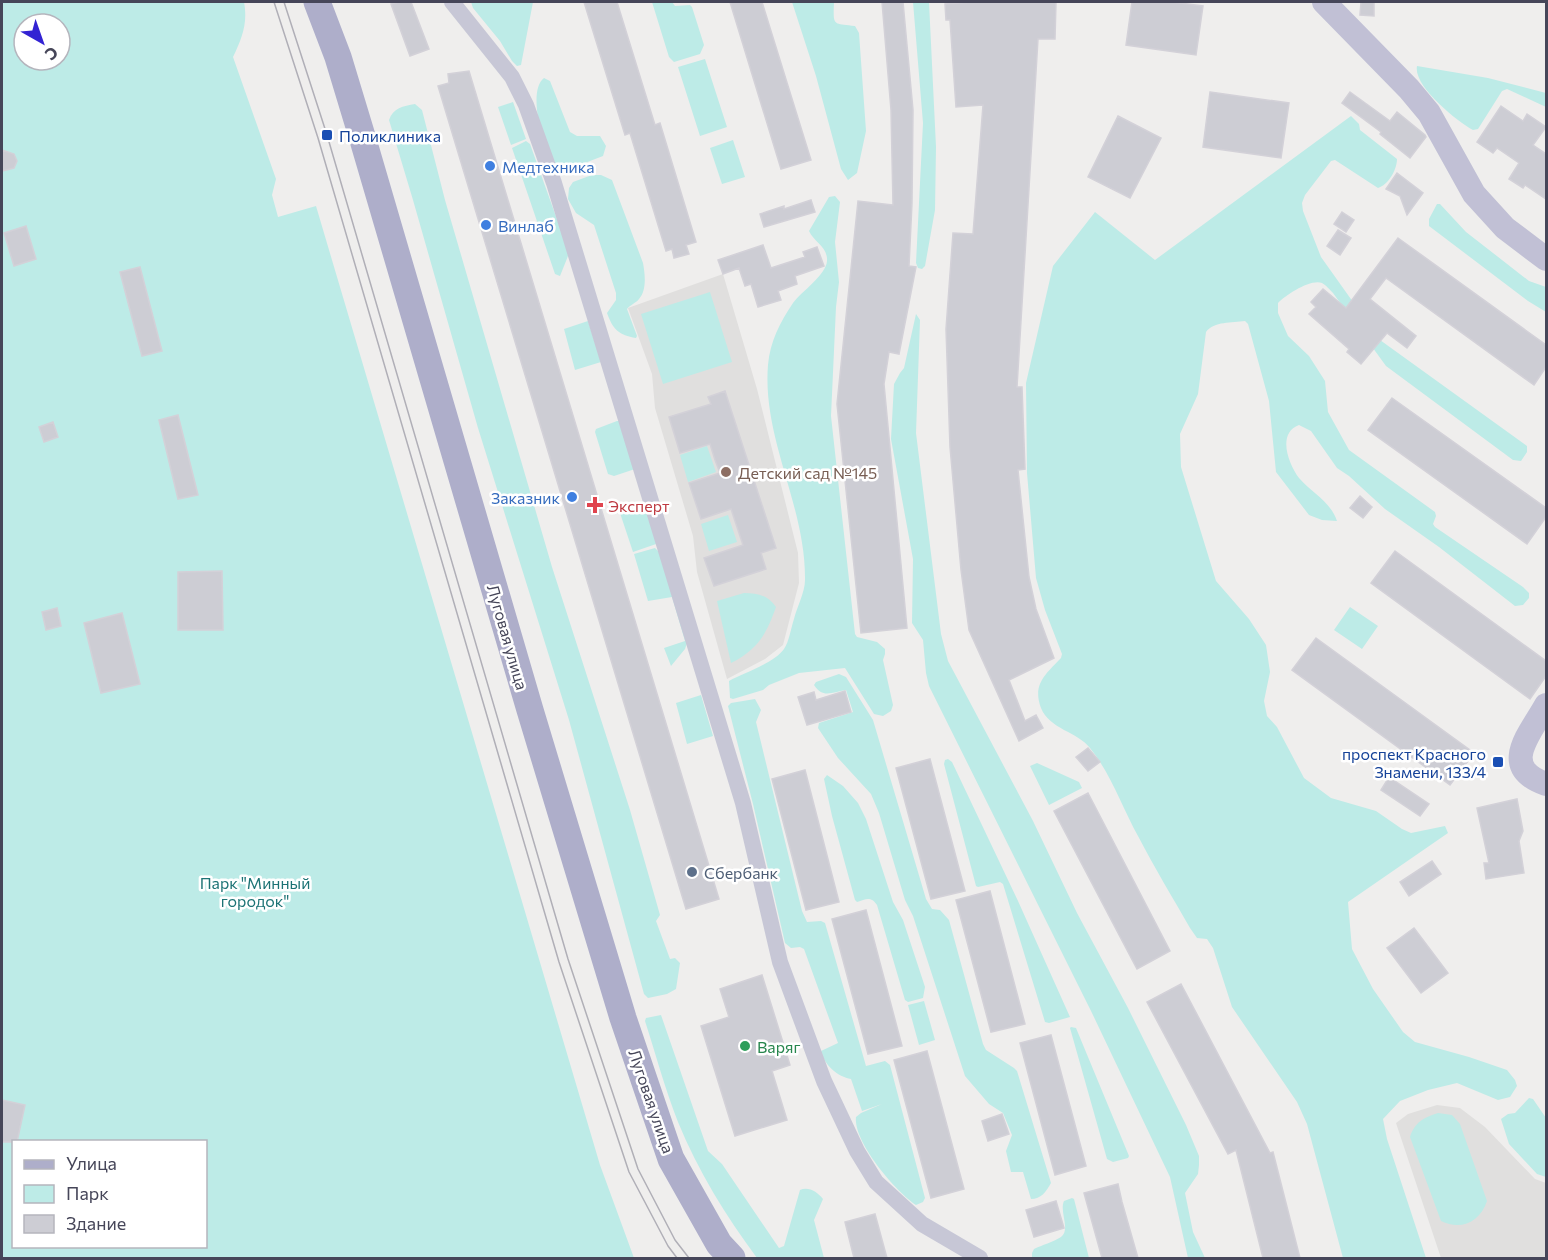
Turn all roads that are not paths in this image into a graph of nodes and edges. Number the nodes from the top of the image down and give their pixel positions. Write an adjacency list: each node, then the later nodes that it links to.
1 (317, 2): 7 (main road, Луговая улица)
2 (452, 2): 8 (street)
3 (1324, 2): 4 (main road)
4 (1546, 258)
5 (1546, 705): 6 (main road)
6 (1546, 784)
7 (732, 1258)
8 (980, 1258)

